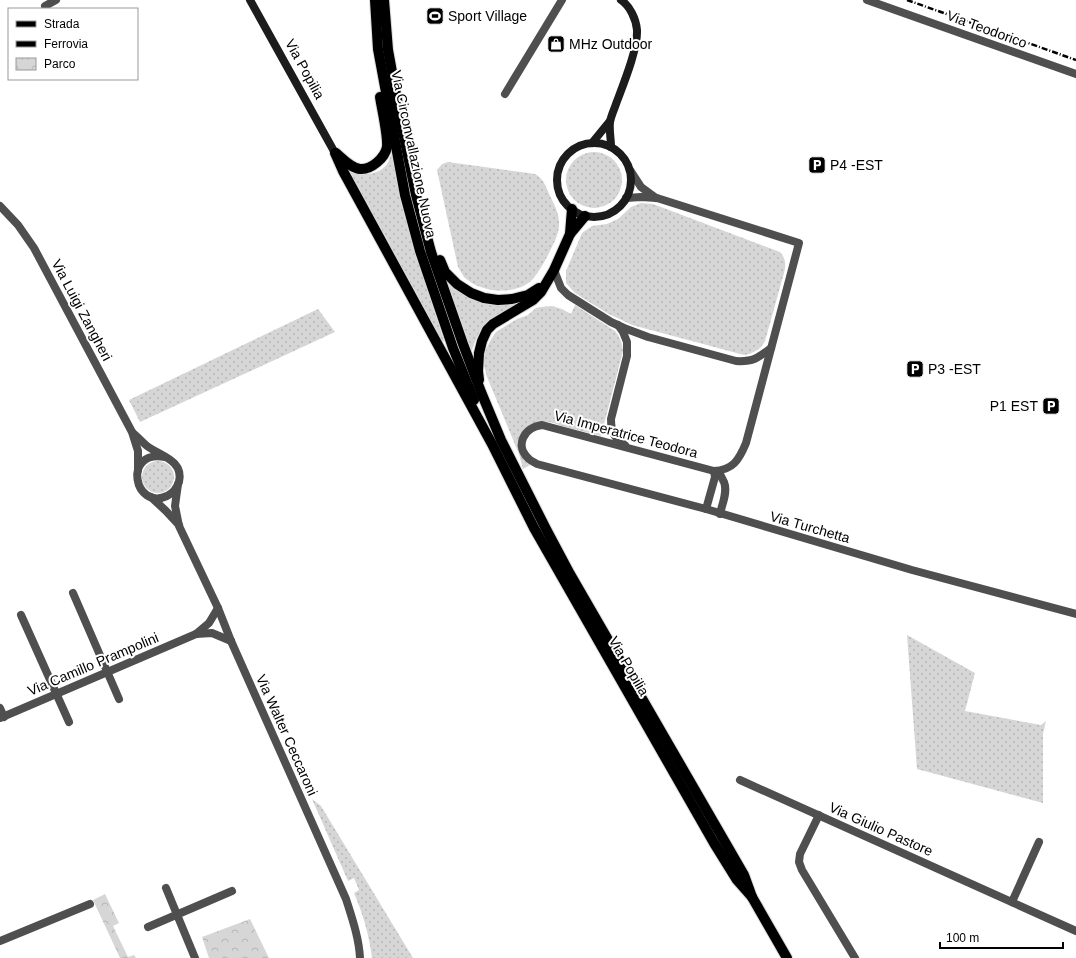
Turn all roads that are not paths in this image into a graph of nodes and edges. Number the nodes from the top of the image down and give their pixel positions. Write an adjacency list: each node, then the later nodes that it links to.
1 (56, 0): 8 (street)
2 (250, 0): 15 (main road, Via Popilia)
3 (375, 0): 9 (main road, Via Circonvallazione Nuova)
4 (384, 0): 17 (main road, Via Circonvallazione Nuova)
5 (562, 0): 11 (street)
6 (621, 0): 12 (main road)
7 (867, 0): 10 (street, Via Teodorico)
8 (45, 6)
9 (378, 49): 15 (main road); 30 (main road, Via Circonvallazione Nuova)
10 (1076, 74)
11 (505, 94)
12 (610, 121): 13 (main road); 14 (main road)
13 (592, 143): 14 (main road); 21 (main road)
14 (611, 147): 16 (main road)
15 (335, 153): 30 (main road)
16 (630, 170): 18 (main road); 19 (street)
17 (416, 195): 25 (main road); 28 (main road, Via Circonvallazione Nuova)
18 (626, 198): 19 (street); 22 (main road)
19 (656, 198): 27 (street)
20 (0, 206): 29 (street, Via Luigi Zangheri)
21 (572, 210): 22 (main road); 23 (main road)
22 (585, 216): 23 (main road)
23 (570, 234): 24 (main road)
24 (554, 270): 25 (main road); 26 (street)
25 (546, 284): 28 (main road)
26 (618, 325): 27 (street); 31 (street)
27 (771, 348): 35 (street)
28 (481, 392): 30 (main road, Via Circonvallazione Nuova)
29 (132, 432): 32 (street, Via Luigi Zangheri); 34 (street, Via Luigi Zangheri)
30 (497, 442): 66 (main road, Via Popilia)
31 (631, 448): 33 (street, Via Imperatrice Teodora); 35 (street, Via Imperatrice Teodora)
32 (165, 457): 34 (street); 36 (street, Via Walter Ceccaroni)
33 (537, 464): 38 (street, Via Turchetta)
34 (138, 470): 37 (street, Via Walter Ceccaroni)
35 (716, 471): 38 (street, Via Imperatrice Teodora); 39 (street)
36 (178, 484): 37 (street); 40 (street, Via Walter Ceccaroni)
37 (151, 497): 40 (street, Via Walter Ceccaroni)
38 (706, 509): 39 (street, Via Turchetta)
39 (720, 514): 43 (street, Via Turchetta)
40 (179, 526): 42 (street, Via Walter Ceccaroni)
41 (73, 593): 47 (street)
42 (218, 608): 45 (street, Via Camillo Prampolini); 46 (street, Via Walter Ceccaroni)
43 (1076, 614)
44 (21, 615): 48 (street)
45 (196, 634): 46 (street, Via Camillo Prampolini); 47 (street, Via Camillo Prampolini)
46 (231, 641): 65 (street, Via Walter Ceccaroni)
47 (107, 672): 48 (street, Via Camillo Prampolini); 49 (street)
48 (56, 694): 51 (street, Via Camillo Prampolini); 52 (street)
49 (119, 700)
50 (0, 708): 51 (street)
51 (2, 718)
52 (69, 722)
53 (740, 780): 54 (street, Via Giulio Pastore)
54 (819, 815): 58 (street, Via Giulio Pastore); 67 (street)
55 (1038, 842): 58 (street)
56 (166, 888): 60 (street)
57 (232, 891): 60 (street)
58 (1012, 902): 62 (street, Via Giulio Pastore)
59 (90, 904): 63 (street)
60 (177, 915): 61 (street); 64 (street)
61 (148, 927)
62 (1076, 931)
63 (0, 941)
64 (195, 958)
65 (360, 958)
66 (787, 958)
67 (855, 958)

